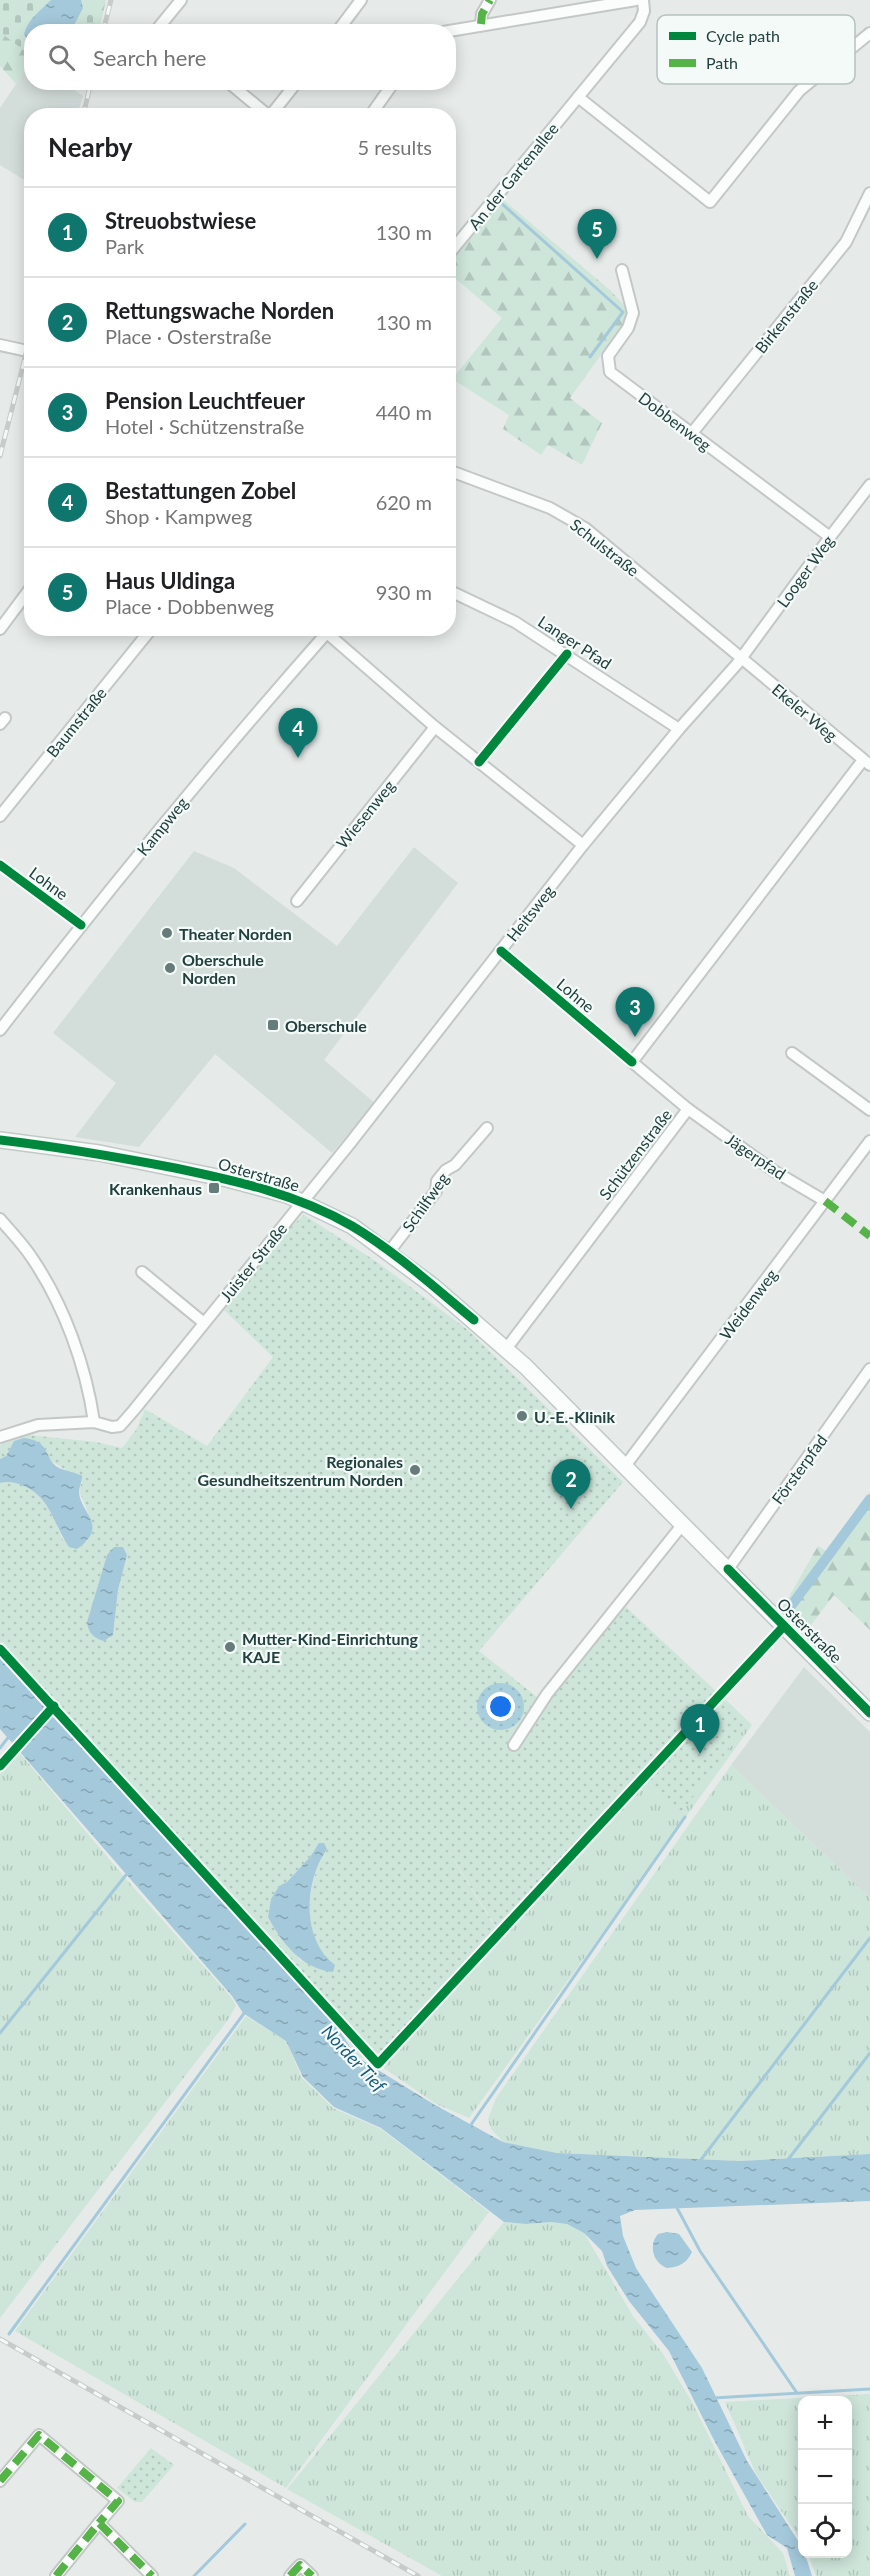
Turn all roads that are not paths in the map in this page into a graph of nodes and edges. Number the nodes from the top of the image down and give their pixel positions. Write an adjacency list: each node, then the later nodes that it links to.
1 (181, 0): 7 (street)
2 (361, 0): 8 (street)
3 (490, 0): 9 (street)
4 (636, 0): 6 (street)
5 (643, 0): 17 (street, An der Gartenallee)
6 (610, 2): 9 (street)
7 (161, 24)
8 (343, 24)
9 (481, 24): 10 (street)
10 (456, 29)
11 (870, 33): 12 (street)
12 (855, 45)
13 (808, 84): 17 (street)
14 (238, 90): 18 (street)
15 (290, 90): 19 (street)
16 (388, 90): 20 (street)
17 (578, 97): 22 (street, An der Gartenallee)
18 (259, 108)
19 (276, 108)
20 (376, 108)
21 (870, 193): 26 (street, Birkenstraße)
22 (456, 245)
23 (622, 270): 26 (street, Dobbenweg)
24 (0, 345): 25 (street)
25 (24, 350)
26 (692, 433): 29 (street, Dobbenweg)
27 (456, 473): 36 (street, Schulstraße)
28 (870, 485): 29 (street, Looger Weg)
29 (830, 537): 36 (street, Looger Weg)
30 (456, 594): 38 (street, Langer Pfad)
31 (24, 597): 32 (street)
32 (0, 629)
33 (146, 636): 40 (street, Baumstraße)
34 (325, 636): 43 (street, Kampweg)
35 (335, 636): 37 (street)
36 (741, 659): 38 (street, Heitsweg); 39 (street, Ekeler Weg)
37 (435, 727): 41 (street); 42 (street, Wiesenweg)
38 (679, 729): 41 (street, Heitsweg)
39 (866, 762): 45 (street, Schützenstraße)
40 (0, 816)
41 (583, 845): 51 (street, Heitsweg)
42 (297, 901)
43 (0, 1030)
44 (792, 1053): 46 (street)
45 (688, 1109): 50 (street, Jägerpfad); 56 (street, Schützenstraße)
46 (870, 1110)
47 (487, 1128): 53 (street, Schilfweg)
48 (0, 1140): 51 (street, Osterstraße)
49 (870, 1141): 50 (street, Weidenweg)
50 (825, 1201): 60 (street, Weidenweg)
51 (303, 1202): 53 (street, Osterstraße); 55 (street, Juister Straße)
52 (0, 1219): 58 (street)
53 (389, 1252): 56 (street, Osterstraße)
54 (142, 1272): 55 (street)
55 (204, 1323): 58 (street, Juister Straße)
56 (506, 1349): 60 (street, Osterstraße)
57 (870, 1369): 62 (street, Försterpfad)
58 (94, 1422): 59 (street)
59 (0, 1437)
60 (625, 1466): 61 (street, Osterstraße)
61 (683, 1524): 62 (street, Osterstraße); 64 (street)
62 (728, 1569): 63 (street, Osterstraße)
63 (870, 1713)
64 (514, 1744)
65 (0, 2481): 66 (street)
66 (99, 2523): 67 (street); 68 (street)
67 (56, 2576)
68 (152, 2576)
69 (290, 2576): 70 (street)
70 (312, 2576)

